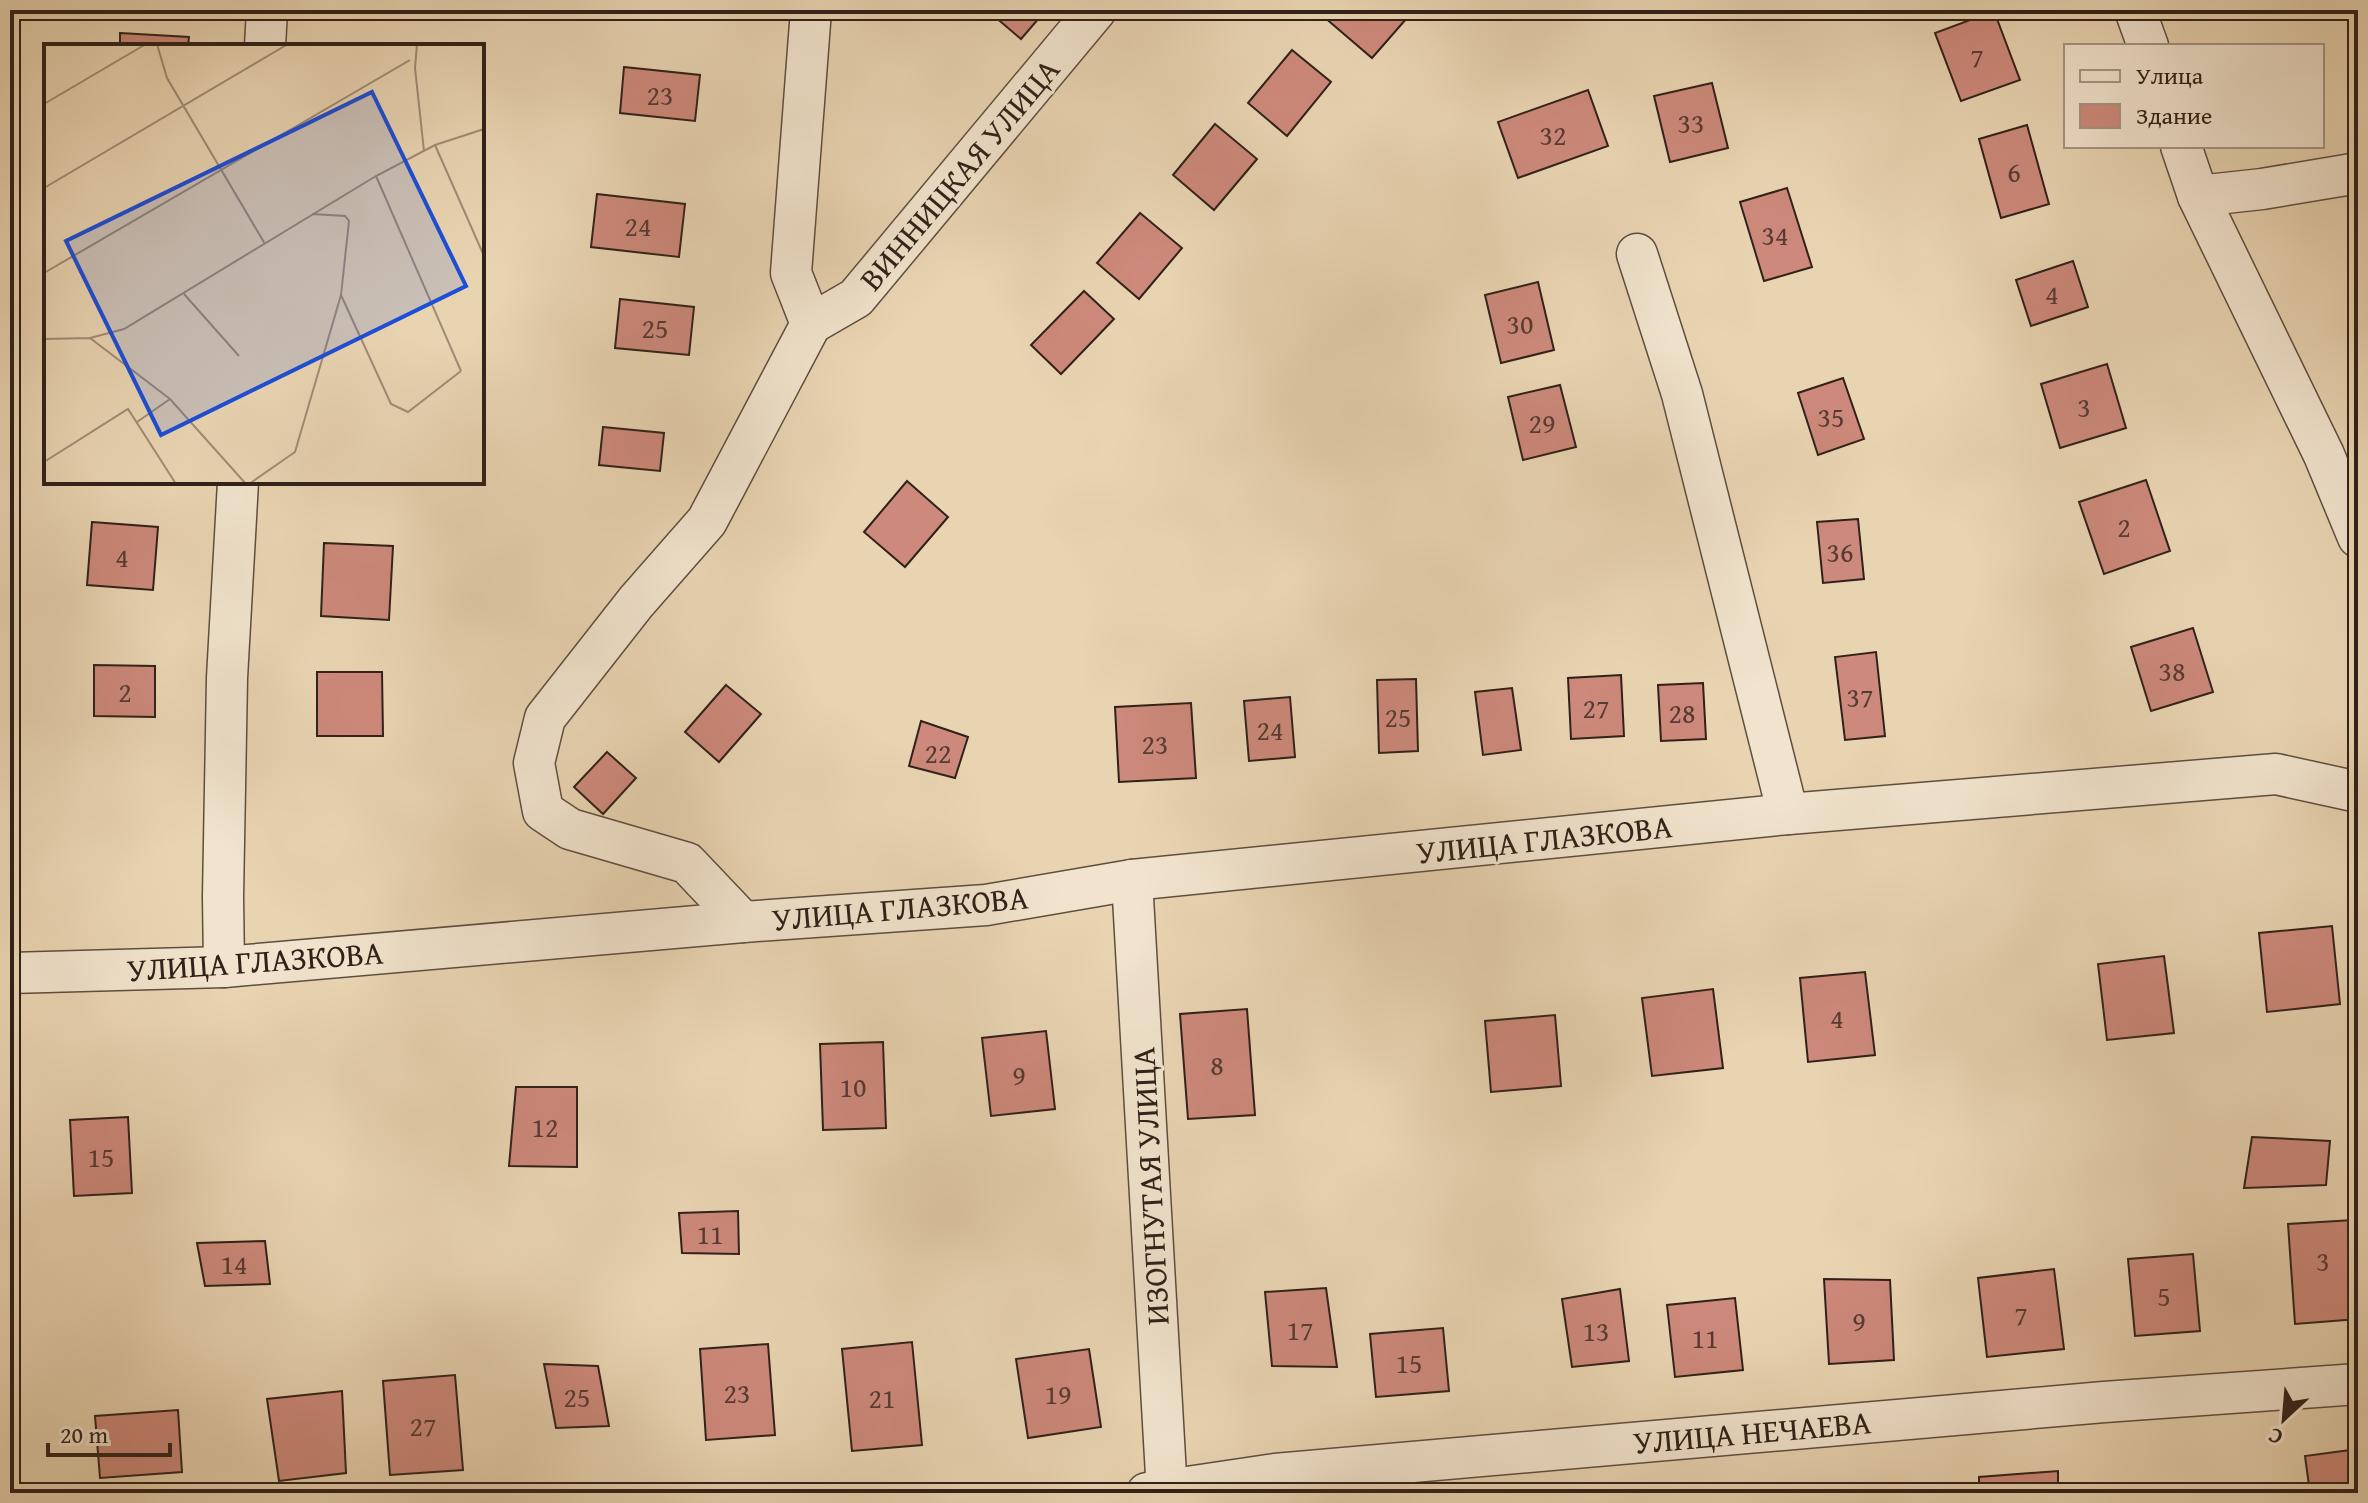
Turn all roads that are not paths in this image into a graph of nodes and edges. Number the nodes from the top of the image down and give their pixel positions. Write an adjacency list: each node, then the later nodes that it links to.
1 (267, 10): 5 (street)
2 (811, 10): 11 (street)
3 (1096, 10): 11 (street, ВИННИЦКАЯ УЛИЦА)
4 (2135, 10): 6 (street)
5 (265, 44)
6 (2147, 44)
7 (2182, 148): 9 (street)
8 (2358, 173): 9 (street)
9 (2198, 196): 13 (street)
10 (1637, 254): 15 (street)
11 (811, 324): 17 (street)
12 (238, 484): 18 (street)
13 (2358, 537)
14 (2358, 792): 15 (street, УЛИЦА ГЛАЗКОВА)
15 (1788, 814): 16 (street, УЛИЦА ГЛАЗКОВА)
16 (1132, 880): 17 (street, УЛИЦА ГЛАЗКОВА); 21 (street, ИЗОГНУТАЯ УЛИЦА)
17 (743, 922): 18 (street, УЛИЦА ГЛАЗКОВА)
18 (224, 967): 19 (street, УЛИЦА ГЛАЗКОВА)
19 (10, 973)
20 (2358, 1384): 21 (street, УЛИЦА НЕЧАЕВА)
21 (1160, 1492)

